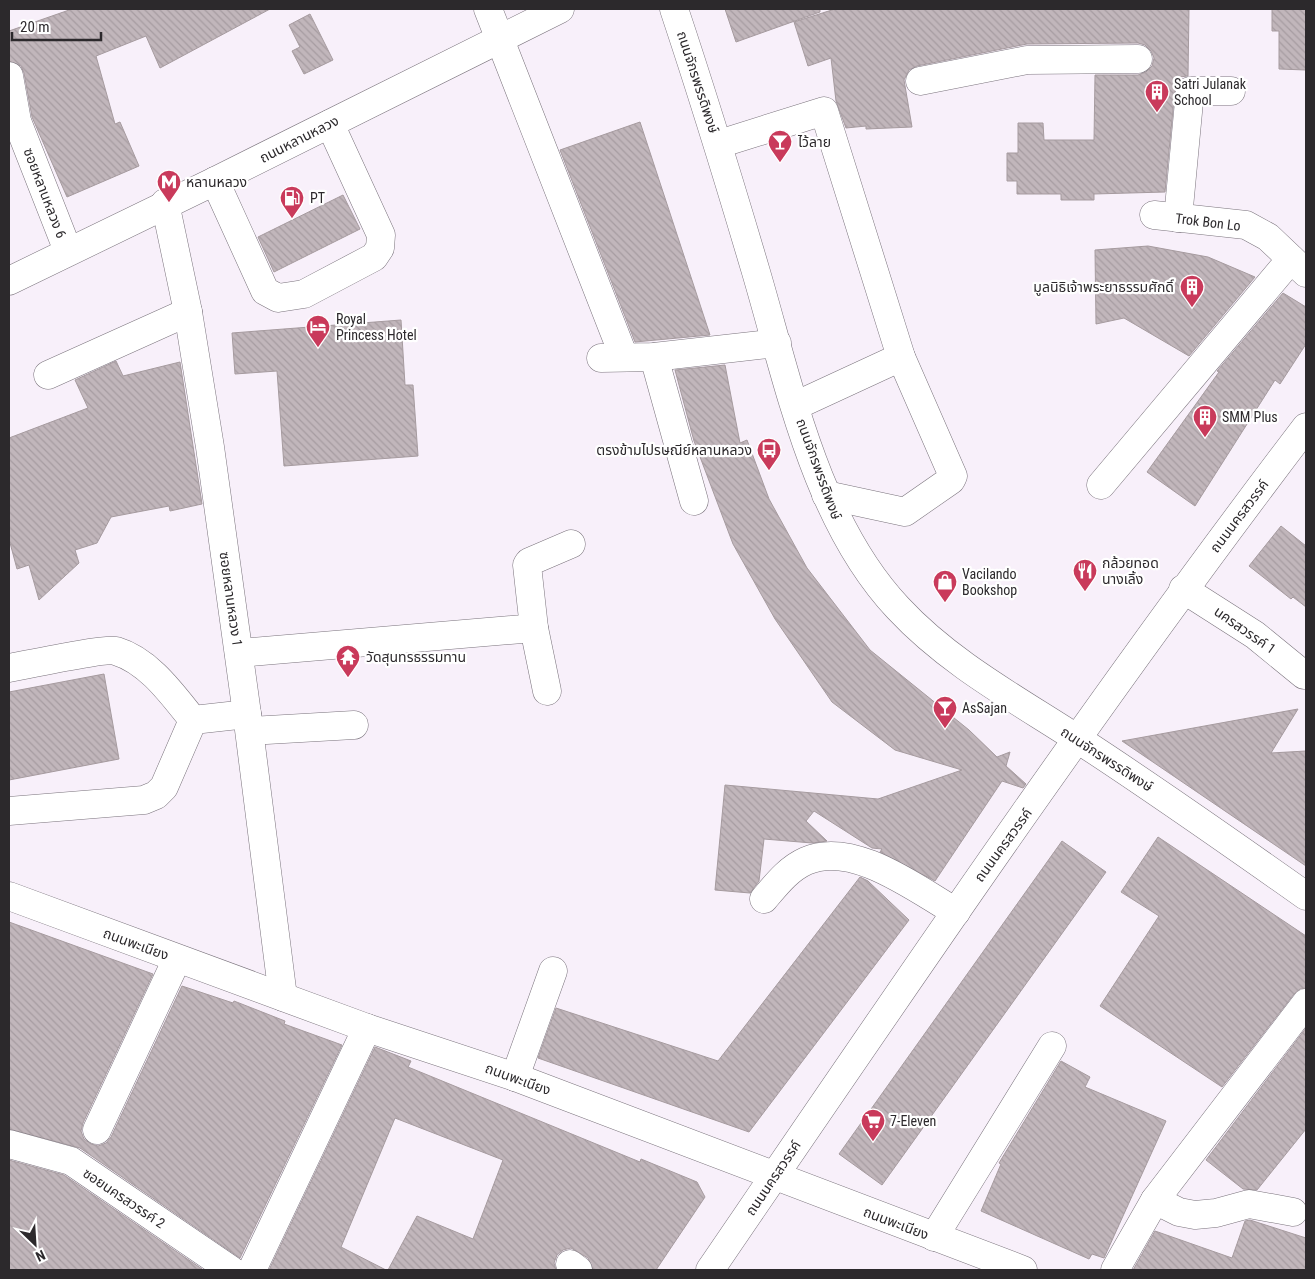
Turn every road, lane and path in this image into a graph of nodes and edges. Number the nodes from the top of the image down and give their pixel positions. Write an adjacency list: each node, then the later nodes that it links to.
1 (488, 9): 4 (street)
2 (560, 9): 4 (street, ถนนหลานหลวง)
3 (674, 9): 10 (street, ถนนจักรพรรดิพงษ์)
4 (500, 38): 9 (street, ถนนหลานหลวง); 18 (street)
5 (1138, 59): 7 (street)
6 (9, 76): 13 (street, ซอยหลานหลวง 6)
7 (920, 81)
8 (1231, 91): 14 (street, Trok Bon Lo)
9 (330, 124): 11 (street, ถนนหลานหลวง); 11 (street)
10 (719, 144): 17 (street, ถนนจักรพรรดิพงษ์); 19 (street)
11 (215, 181): 12 (street, ถนนหลานหลวง)
12 (165, 203): 13 (street, ถนนหลานหลวง); 16 (street, ซอยหลานหลวง 1)
13 (68, 251): 15 (street, ถนนหลานหลวง)
14 (1299, 266): 23 (street)
15 (9, 281)
16 (188, 312): 20 (street); 29 (street, ซอยหลานหลวง 1)
17 (777, 344): 18 (street); 21 (street, ถนนจักรพรรดิพงษ์)
18 (654, 357): 25 (street)
19 (901, 357): 21 (street); 24 (street)
20 (48, 375)
21 (795, 406): 24 (street, ถนนจักรพรรดิพงษ์)
22 (1306, 427): 27 (street, ถนนนครสวรรค์)
23 (1101, 485)
24 (826, 494): 36 (street, ถนนจักรพรรดิพงษ์)
25 (694, 501)
26 (571, 544): 28 (street)
27 (1184, 589): 31 (street, นครสวรรค์ 1); 36 (street, ถนนนครสวรรค์)
28 (534, 628): 29 (street); 32 (street)
29 (239, 653): 34 (street, ซอยหลานหลวง 1)
30 (9, 668): 33 (street)
31 (1304, 675)
32 (547, 691)
33 (193, 720): 34 (street); 37 (street)
34 (248, 722): 35 (street); 44 (street, ซอยหลานหลวง 1)
35 (354, 726)
36 (1078, 739): 39 (street, ถนนจักรพรรดิพงษ์); 41 (street, ถนนนครสวรรค์)
37 (9, 811)
38 (9, 896): 42 (street, ถนนพะเนียง)
39 (1306, 896)
40 (764, 899): 41 (street)
41 (956, 912): 51 (street, ถนนนครสวรรค์)
42 (177, 959): 44 (street, ถนนพะเนียง); 49 (street)
43 (553, 971): 48 (street)
44 (283, 997): 46 (street, ถนนพะเนียง)
45 (1306, 1003): 52 (street)
46 (367, 1028): 48 (street, ถนนพะเนียง); 56 (street)
47 (1052, 1046): 54 (street)
48 (515, 1077): 51 (street, ถนนพะเนียง)
49 (97, 1130)
50 (9, 1144): 55 (street, ซอยนครสวรรค์ 2)
51 (774, 1177): 54 (street, ถนนพะเนียง); 57 (street, ถนนนครสวรรค์)
52 (1155, 1200): 53 (street); 59 (street)
53 (1293, 1212)
54 (934, 1237): 58 (street, ถนนพะเนียง)
55 (231, 1270)
56 (252, 1270)
57 (710, 1270)
58 (1023, 1270)
59 (1115, 1270)

